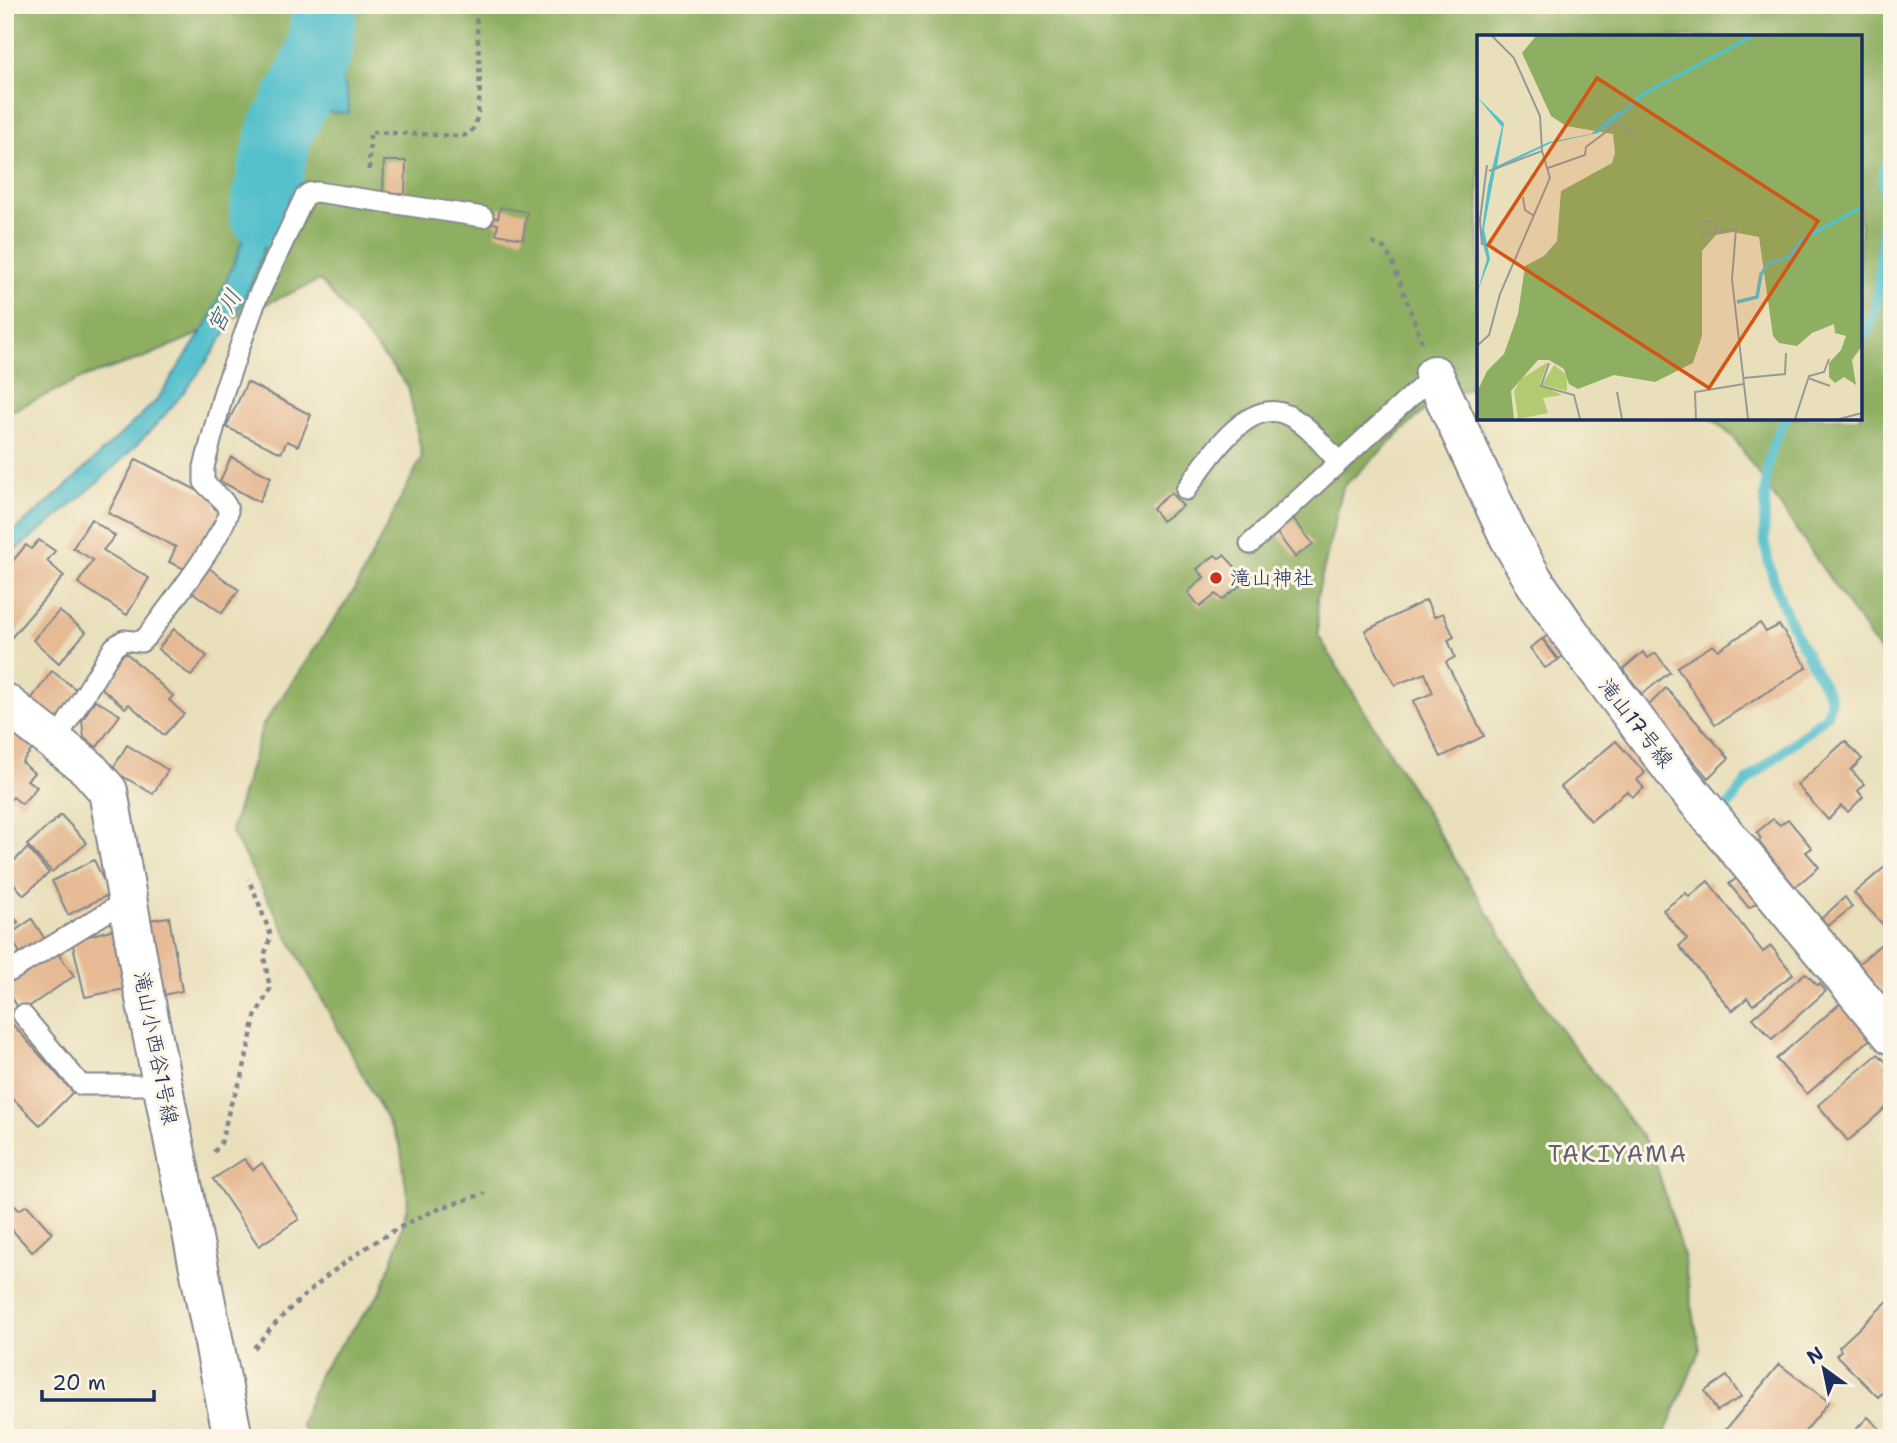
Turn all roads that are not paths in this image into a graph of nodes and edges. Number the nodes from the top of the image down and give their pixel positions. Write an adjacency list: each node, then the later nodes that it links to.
1 (483, 217): 7 (lane)
2 (1434, 375): 3 (lane); 11 (street, 滝山17号線)
3 (1339, 462): 4 (lane); 5 (lane)
4 (1186, 490)
5 (1250, 544)
6 (5, 703): 7 (street, 滝山小西谷1号線)
7 (55, 742): 8 (street, 滝山小西谷1号線)
8 (127, 900): 9 (lane); 12 (street, 滝山小西谷1号線)
9 (11, 971)
10 (23, 1015): 12 (lane)
11 (1892, 1035)
12 (163, 1084): 13 (street, 滝山小西谷1号線)
13 (233, 1438)

